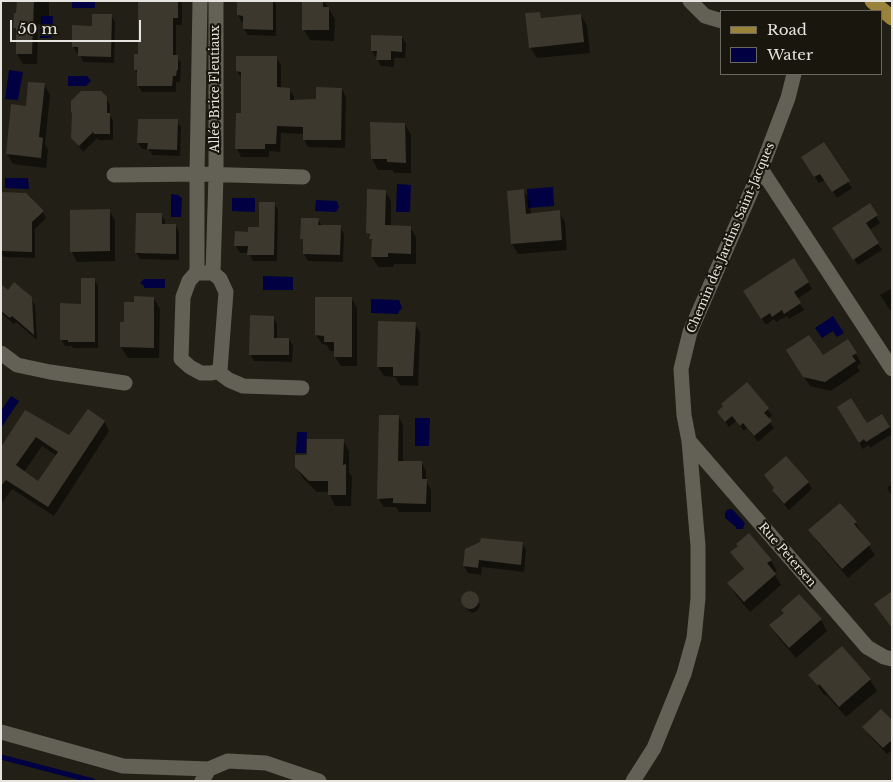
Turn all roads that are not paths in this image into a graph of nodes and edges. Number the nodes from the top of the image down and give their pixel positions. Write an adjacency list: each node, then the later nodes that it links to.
1 (200, 1): 10 (street, Allée Brice Fleutiaux)
2 (216, 1): 11 (street, Allée Brice Fleutiaux)
3 (690, 1): 6 (street)
4 (872, 1): 5 (main road)
5 (883, 10)
6 (720, 20)
7 (794, 75): 8 (street, Chemin des Jardins Saint-Jacques)
8 (761, 169): 16 (street); 20 (street, Chemin des Jardins Saint-Jacques)
9 (114, 174): 10 (street)
10 (197, 174): 11 (street); 13 (street, Allée Brice Fleutiaux)
11 (216, 176): 12 (street); 14 (street, Allée Brice Fleutiaux)
12 (303, 177)
13 (196, 273): 14 (street); 17 (street, Allée Brice Fleutiaux)
14 (213, 273): 17 (street)
15 (1, 354): 18 (street)
16 (892, 369)
17 (217, 372): 19 (street, Allée Brice Fleutiaux)
18 (125, 383)
19 (302, 388)
20 (689, 441): 21 (street, Rue Petersen); 25 (street, Chemin des Jardins Saint-Jacques)
21 (892, 659)
22 (1, 732): 23 (street)
23 (206, 775): 24 (street)
24 (318, 781)
25 (633, 781)

